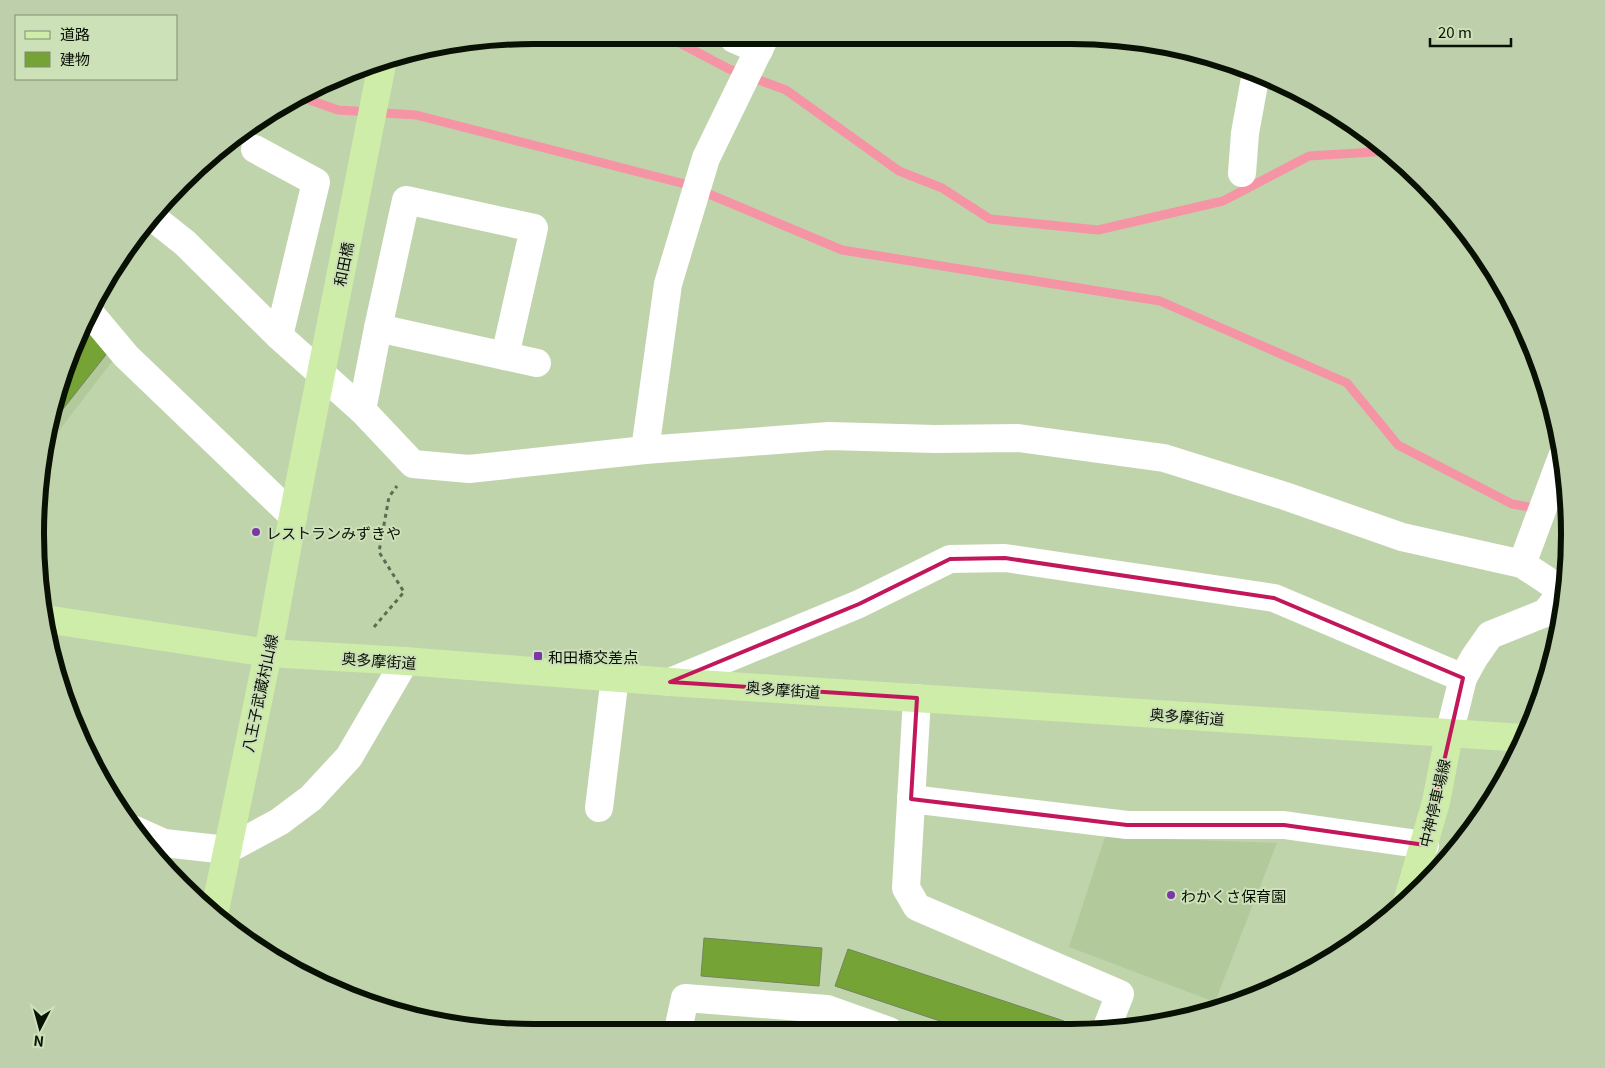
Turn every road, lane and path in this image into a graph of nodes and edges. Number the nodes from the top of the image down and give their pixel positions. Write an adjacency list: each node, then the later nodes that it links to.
1 (739, 44): 2 (street)
2 (754, 60): 14 (street)
3 (381, 68): 16 (main road, 和田橋)
4 (1255, 79): 6 (street)
5 (255, 149): 10 (street)
6 (1242, 174)
7 (157, 221): 10 (street)
8 (94, 318): 18 (street)
9 (378, 328): 11 (street); 11 (street); 13 (street)
10 (279, 336): 13 (street)
11 (505, 356): 12 (street)
12 (537, 363)
13 (362, 410): 15 (street)
14 (646, 450): 15 (street); 19 (street)
15 (412, 464): 23 (path)
16 (302, 470): 18 (main road, 八王子武蔵村山線)
17 (1557, 470): 19 (street)
18 (293, 516): 24 (main road, 八王子武蔵村山線)
19 (1522, 564): 20 (street)
20 (1558, 588)
21 (1557, 600): 27 (street)
22 (51, 620): 24 (main road, 奥多摩街道)
23 (374, 627)
24 (268, 653): 25 (main road, 奥多摩街道); 36 (main road, 八王子武蔵村山線)
25 (405, 661): 26 (main road, 奥多摩街道); 36 (street)
26 (615, 678): 28 (main road, 奥多摩街道); 33 (street)
27 (1463, 678): 28 (street); 30 (street)
28 (670, 682): 29 (main road, 奥多摩街道)
29 (917, 698): 30 (main road, 奥多摩街道); 32 (street)
30 (1449, 734): 31 (main road, 奥多摩街道); 35 (main road, 中神停車場線)
31 (1517, 738)
32 (910, 799): 35 (street); 39 (street)
33 (599, 808)
34 (148, 836): 36 (street)
35 (1425, 845): 37 (main road, 中神停車場線)
36 (227, 850): 38 (main road, 八王子武蔵村山線)
37 (1412, 887)
38 (216, 907)
39 (1109, 1022)
40 (679, 1024): 41 (street)
41 (869, 1024)

